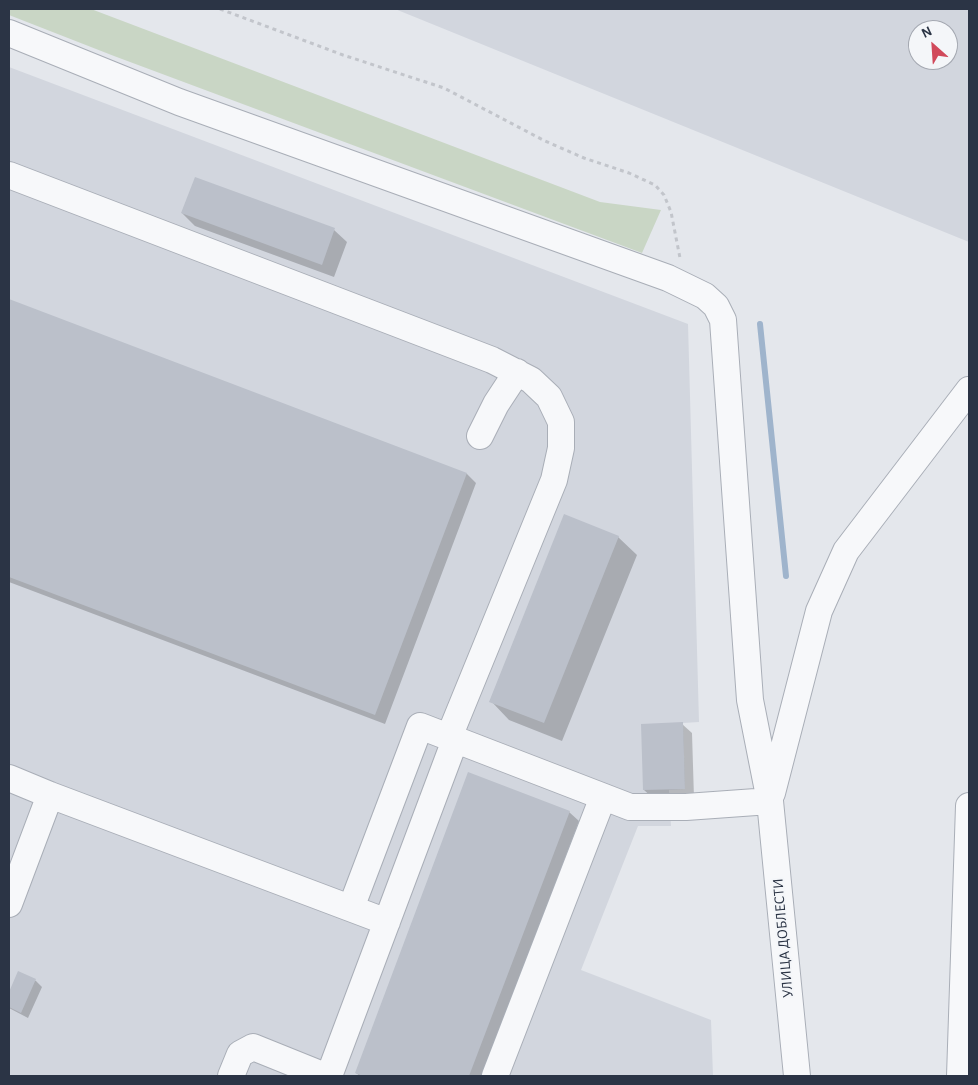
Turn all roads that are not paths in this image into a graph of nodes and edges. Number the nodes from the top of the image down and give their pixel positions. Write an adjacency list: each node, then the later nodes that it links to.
1 (9, 33): 10 (street)
2 (9, 175): 3 (street)
3 (517, 372): 5 (street); 6 (street)
4 (969, 390): 10 (street)
5 (480, 436)
6 (452, 738): 9 (street); 13 (street); 14 (street)
7 (9, 778): 8 (street)
8 (50, 795): 12 (street); 13 (street)
9 (603, 796): 10 (street); 18 (street)
10 (770, 801): 19 (street, УЛИЦА ДОБЛЕСТИ)
11 (969, 806): 20 (street)
12 (9, 904)
13 (351, 908): 14 (street)
14 (387, 922): 17 (street)
15 (231, 1076): 16 (street)
16 (325, 1076)
17 (329, 1076)
18 (495, 1076)
19 (797, 1076)
20 (960, 1076)

